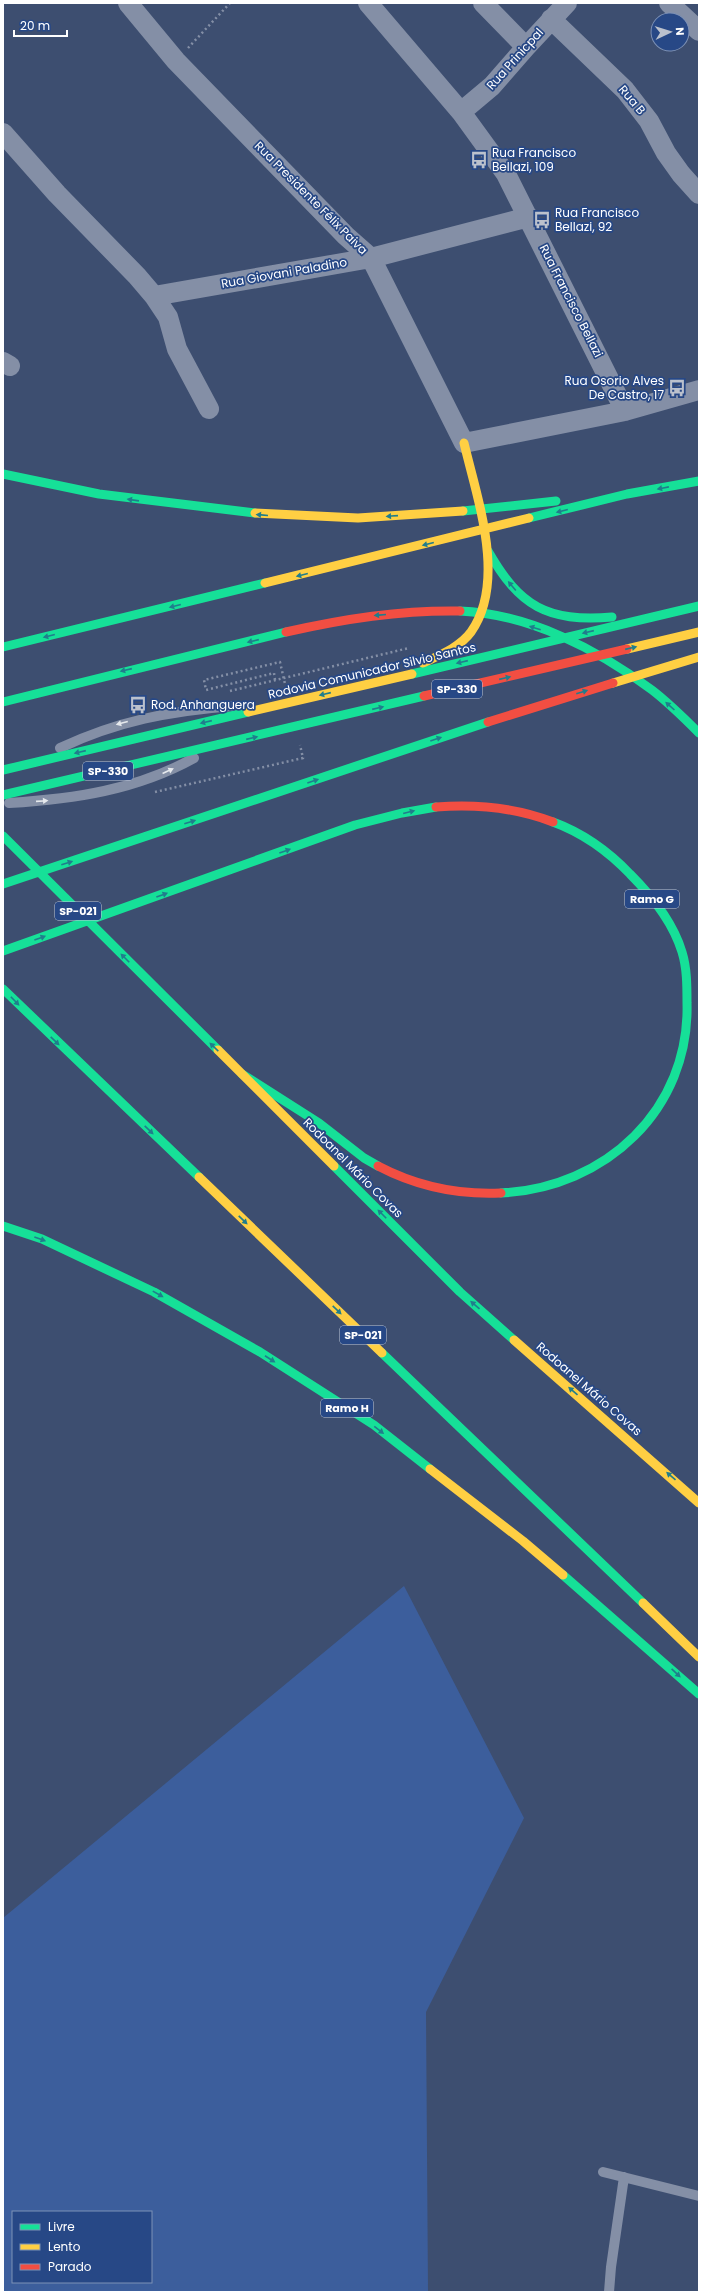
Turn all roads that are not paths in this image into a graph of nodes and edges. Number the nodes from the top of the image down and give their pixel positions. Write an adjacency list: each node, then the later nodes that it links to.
1 (128, 3): 13 (street, Rua Presidente Félix Paiva)
2 (368, 3): 9 (street, Rua Francisco Bellazi)
3 (483, 3): 8 (street)
4 (567, 3): 6 (street, Rua Prinicpal)
5 (669, 3): 7 (street)
6 (551, 19): 8 (street, Rua Prinicpal); 11 (street, Rua B)
7 (699, 31)
8 (526, 47): 9 (street, Rua Prinicpal)
9 (462, 112): 12 (street, Rua Francisco Bellazi)
10 (3, 133): 14 (street)
11 (699, 194)
12 (529, 217): 13 (street, Rua Giovani Paladino); 17 (street, Rua Francisco Bellazi)
13 (371, 258): 14 (street, Rua Giovani Paladino); 18 (street, Rua Presidente Félix Paiva)
14 (154, 296): 16 (street)
15 (699, 390): 17 (street)
16 (209, 409)
17 (625, 411): 18 (street)
18 (464, 443): 22 (highway)
19 (3, 474): 21 (highway, one-way to 19)
20 (699, 481): 21 (highway, one-way to 21)
21 (627, 494): 25 (highway, one-way to 25)
22 (488, 551): 23 (highway, one-way to 22); 27 (highway)
23 (697, 606): 27 (highway, Rodovia Comunicador Silvio Santos / SP-330, one-way to 27)
24 (699, 632): 31 (highway, SP-330, one-way to 24)
25 (3, 647)
26 (699, 656): 37 (highway, one-way to 26)
27 (390, 679): 29 (highway, Rodovia Comunicador Silvio Santos / SP-330, one-way to 29)
28 (3, 702): 30 (highway, one-way to 28)
29 (271, 706): 32 (highway, Rodovia Comunicador Silvio Santos / SP-330, one-way to 32); 32 (lane, one-way to 32)
30 (699, 733)
31 (214, 747): 34 (highway, SP-330); 35 (lane, one-way to 31)
32 (25, 765): 33 (highway, Rodovia Comunicador Silvio Santos / SP-330)
33 (3, 770)
34 (3, 795)
35 (3, 803)
36 (3, 836): 40 (highway, Rodoanel Mário Covas / SP-021, one-way to 36)
37 (3, 884)
38 (3, 951): 40 (highway, Ramo G, one-way to 40)
39 (3, 989): 43 (highway, SP-021, one-way to 43)
40 (242, 1074): 42 (highway, Rodoanel Mário Covas / SP-021, one-way to 40)
41 (3, 1226): 44 (highway, Ramo H, one-way to 44)
42 (699, 1503)
43 (699, 1656)
44 (699, 1694)
45 (604, 2172): 46 (lane)
46 (624, 2177): 47 (lane); 48 (lane)
47 (699, 2196)
48 (609, 2292)

